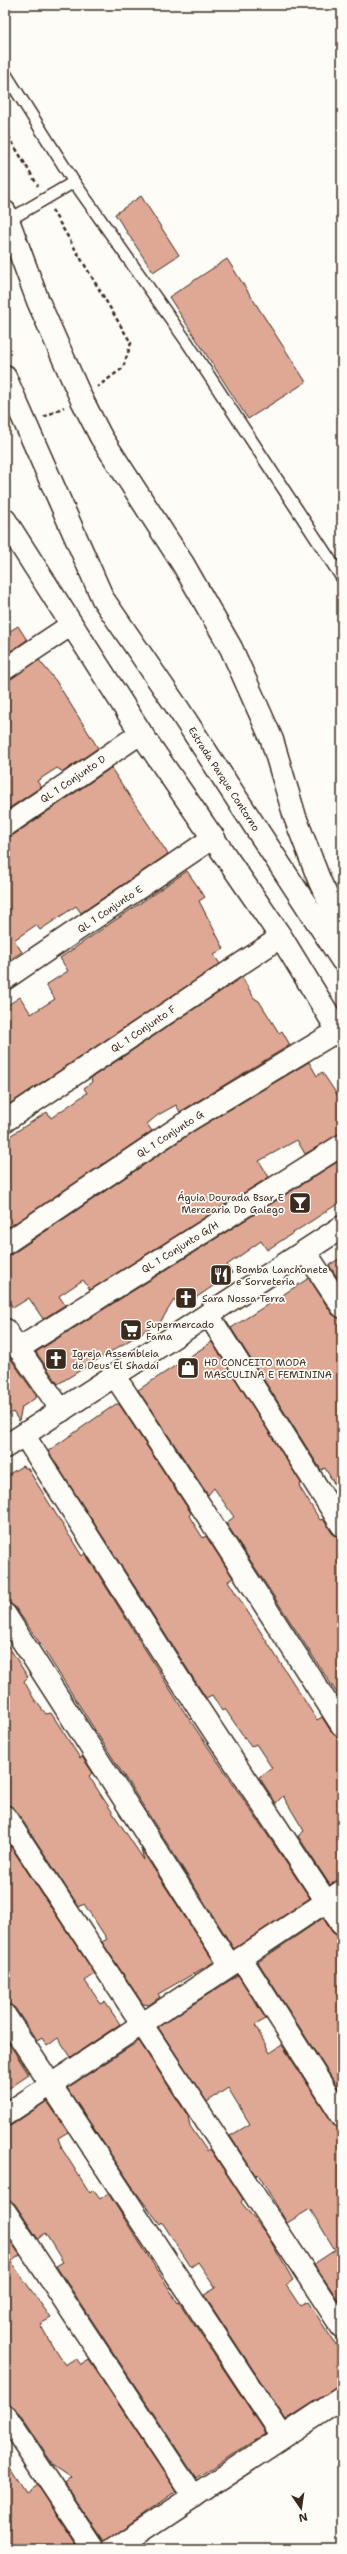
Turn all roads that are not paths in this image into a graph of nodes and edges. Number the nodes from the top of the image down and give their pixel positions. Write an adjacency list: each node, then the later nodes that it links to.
1 (5, 73): 2 (lane)
2 (74, 182): 3 (lane); 6 (lane)
3 (7, 216): 12 (main road)
4 (5, 377): 14 (main road, Estrada Parque Contorno)
5 (5, 520): 7 (main road)
6 (342, 578)
7 (71, 624): 8 (street); 9 (main road)
8 (5, 669)
9 (141, 733): 10 (street, QL 1 Conjunto D); 11 (main road)
10 (5, 826)
11 (214, 837): 13 (main road); 15 (street, QL 1 Conjunto E)
12 (342, 928)
13 (281, 937): 16 (main road); 17 (street, QL 1 Conjunto F)
14 (342, 960)
15 (5, 979)
16 (340, 1034): 20 (street, QL 1 Conjunto G)
17 (5, 1121)
18 (342, 1145): 25 (street, QL 1 Conjunto G/H)
19 (342, 1227): 21 (main road)
20 (5, 1244)
21 (305, 1251): 22 (street); 23 (main road)
22 (342, 1307)
23 (208, 1314): 26 (main road); 30 (street)
24 (5, 1329): 25 (street)
25 (18, 1348): 27 (street)
26 (114, 1375): 27 (main road); 32 (street)
27 (62, 1411): 28 (main road)
28 (24, 1435): 29 (main road); 34 (street)
29 (5, 1447)
30 (342, 1526)
31 (5, 1614): 36 (street)
32 (342, 1726)
33 (5, 1816): 38 (street)
34 (334, 1896): 35 (street); 36 (street)
35 (342, 1925)
36 (235, 1962): 38 (street); 41 (street)
37 (5, 2015): 39 (street)
38 (141, 2024): 39 (street); 43 (street)
39 (51, 2084): 40 (street); 46 (street)
40 (5, 2115)
41 (342, 2116)
42 (5, 2211): 47 (street)
43 (342, 2328)
44 (342, 2398): 46 (main road)
45 (5, 2415): 48 (street)
46 (283, 2437): 47 (main road)
47 (194, 2496): 49 (main road)
48 (94, 2549)
49 (114, 2549)

